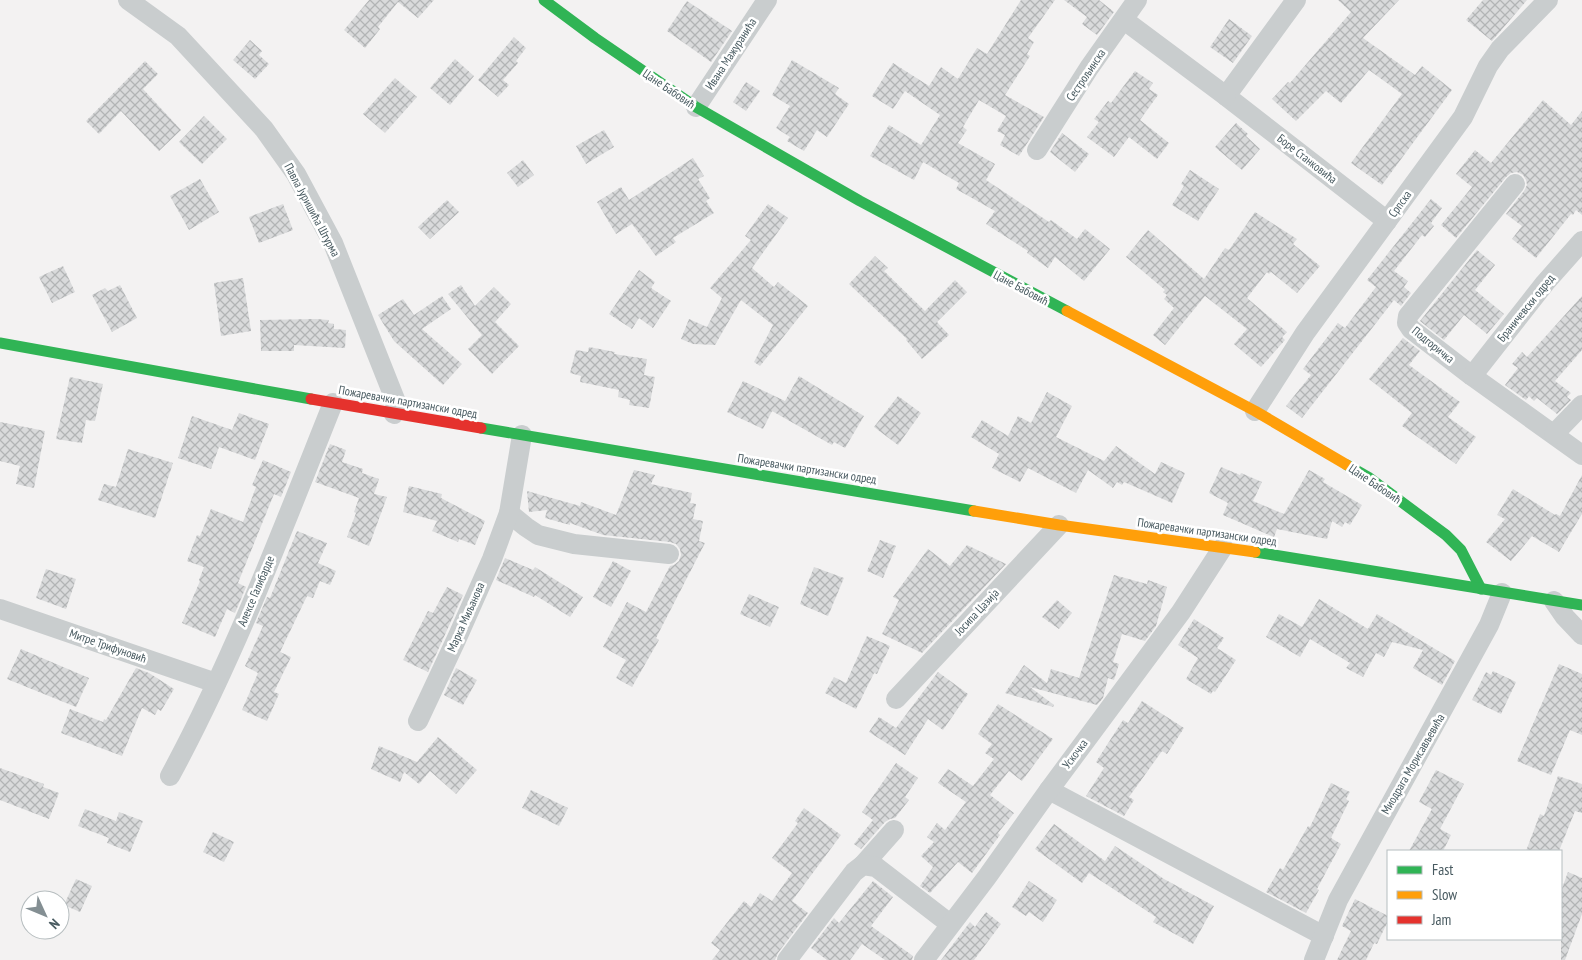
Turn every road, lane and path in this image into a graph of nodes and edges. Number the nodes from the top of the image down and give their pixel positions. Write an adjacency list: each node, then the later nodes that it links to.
1 (128, 0): 19 (street, Павла Јуришића Штурма)
2 (544, 0): 9 (street, Цане Бабовић)
3 (767, 0): 9 (street, Ивана Мажуранића)
4 (1137, 0): 7 (street, Сестрољинска)
5 (1296, 0): 8 (street)
6 (1548, 0): 12 (street, Српска)
7 (1124, 20): 8 (street, Боре Станковића); 10 (street, Сестрољинска)
8 (1226, 96): 12 (street, Боре Станковића)
9 (696, 107): 18 (street, Цане Бабовић)
10 (1037, 150)
11 (1515, 184): 15 (street, Подгоричка)
12 (1387, 221): 18 (street, Српска)
13 (1582, 241): 15 (street, Браничевски одред)
14 (0, 343): 16 (street, Пожаревачки партизански одред)
15 (1472, 376): 20 (street, Подгоричка)
16 (333, 403): 19 (street, Пожаревачки партизански одред); 33 (street, Алексе Галибарде)
17 (1582, 405): 20 (street)
18 (1255, 411): 27 (street, Цане Бабовић)
19 (394, 414): 21 (street, Пожаревачки партизански одред)
20 (1554, 434): 22 (street, Подгоричка)
21 (522, 435): 23 (street, Марка Миљанова); 24 (street, Пожаревачки партизански одред)
22 (1582, 454)
23 (509, 513): 26 (street); 35 (street, Марка Миљанова)
24 (1059, 525): 25 (street, Пожаревачки партизански одред); 34 (street, Јосипа Цазија)
25 (1223, 546): 27 (street, Пожаревачки партизански одред); 37 (street, Ускочка)
26 (669, 554)
27 (1481, 589): 28 (street, Пожаревачки партизански одред)
28 (1502, 593): 29 (street, Пожаревачки партизански одред); 41 (street, Миодрага Морисављевића)
29 (1554, 601): 30 (street, Пожаревачки партизански одред); 32 (street)
30 (1582, 605)
31 (0, 609): 33 (street, Митре Трифуновић)
32 (1582, 635)
33 (216, 683): 36 (street, Алексе Галибарде)
34 (896, 699)
35 (418, 720)
36 (170, 776)
37 (1048, 790): 40 (street, Ускочка); 41 (street)
38 (894, 830): 39 (street)
39 (863, 865): 40 (street); 42 (street)
40 (950, 924): 43 (street, Ускочка)
41 (1324, 936): 44 (street, Миодрага Морисављевића)
42 (787, 960)
43 (924, 960)
44 (1314, 960)

